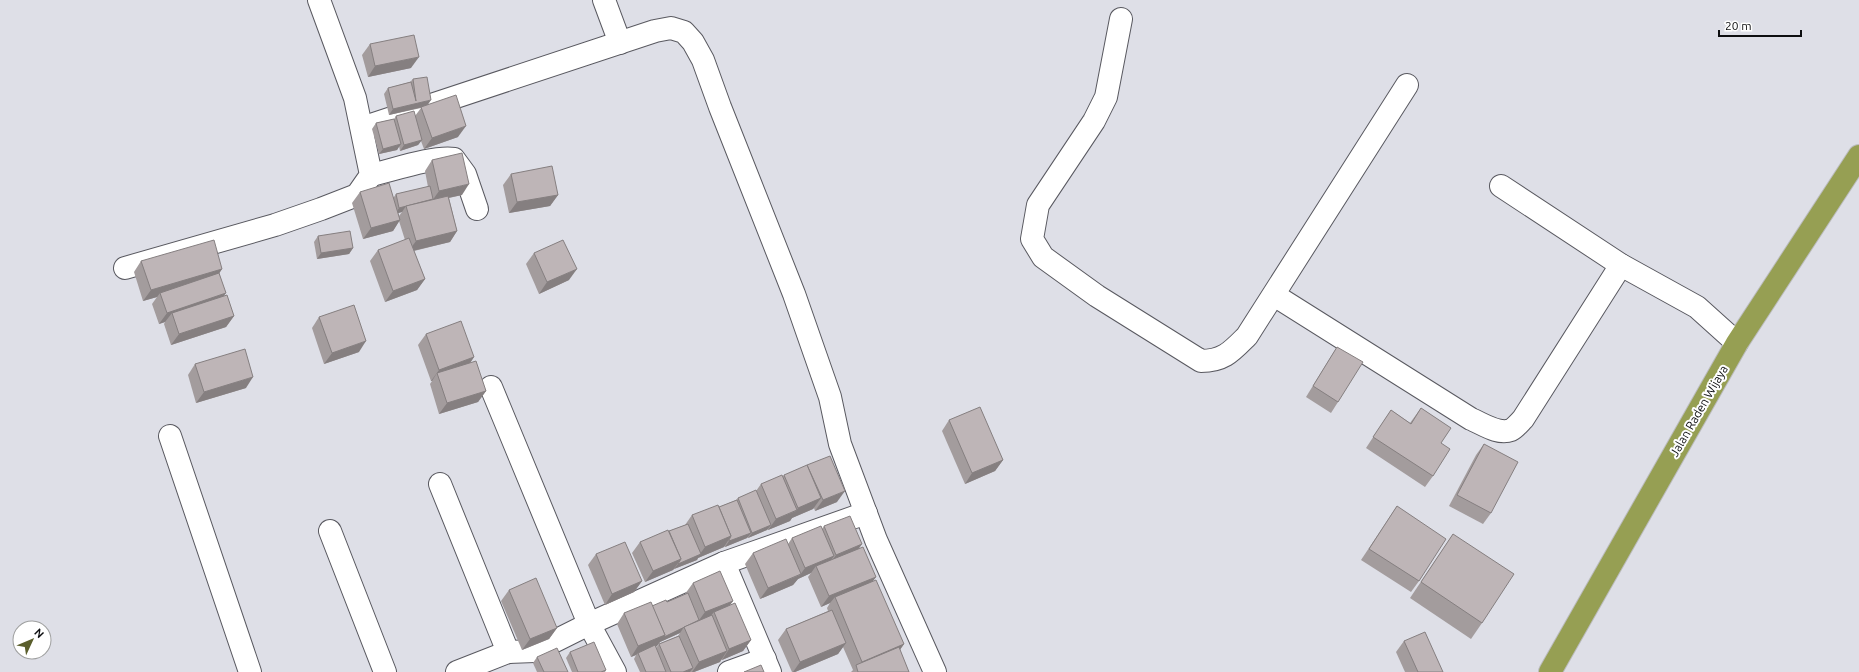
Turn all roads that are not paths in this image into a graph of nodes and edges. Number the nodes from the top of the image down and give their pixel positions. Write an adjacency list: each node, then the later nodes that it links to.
1 (319, 0): 6 (street)
2 (604, 0): 4 (street)
3 (1121, 19): 13 (street)
4 (620, 43): 6 (street); 18 (street)
5 (1407, 85): 13 (street)
6 (362, 128): 8 (street)
7 (1859, 156): 14 (highway, Jalan Raden Wijaya)
8 (371, 175): 10 (street); 12 (street)
9 (1501, 186): 11 (street)
10 (477, 209)
11 (1621, 265): 13 (street); 14 (street)
12 (125, 268)
13 (1274, 295)
14 (1737, 343): 30 (highway, Jalan Raden Wijaya)
15 (491, 387): 21 (street)
16 (170, 436): 24 (street)
17 (440, 484): 22 (street)
18 (866, 513): 20 (street); 29 (street)
19 (330, 531): 25 (street)
20 (724, 563): 21 (street); 23 (street)
21 (589, 624): 22 (street); 27 (street)
22 (508, 652): 26 (street)
23 (768, 666): 28 (street)
24 (250, 672)
25 (385, 672)
26 (457, 672)
27 (615, 672)
28 (729, 672)
29 (935, 672)
30 (1550, 672)

